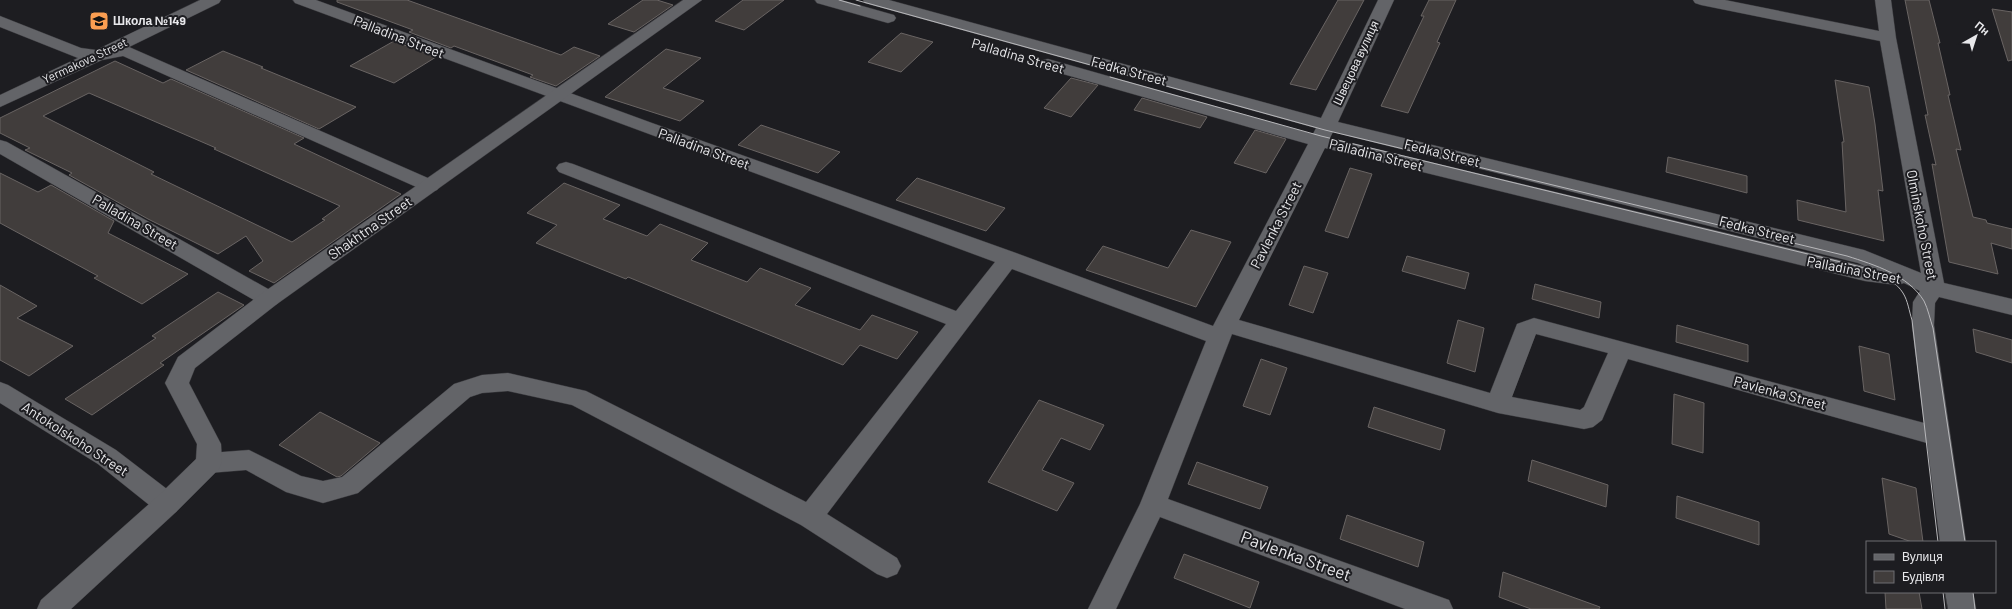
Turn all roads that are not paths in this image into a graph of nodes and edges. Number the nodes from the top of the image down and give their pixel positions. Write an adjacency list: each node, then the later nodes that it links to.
1 (213, 0): 11 (street, Yermakova Street)
2 (301, 0): 12 (street, Palladina Street)
3 (694, 0): 12 (street, Shakhtna Street)
4 (823, 0): 14 (street, Palladina Street)
5 (871, 0): 14 (street, Fedka Street)
6 (1386, 0): 14 (street, Швецова вулиця)
7 (1701, 0): 10 (street)
8 (1883, 0): 10 (street, Olminskoho Street)
9 (0, 21): 11 (street)
10 (1888, 38): 19 (street, Olminskoho Street)
11 (99, 55): 13 (street, Yermakova Street); 17 (street)
12 (558, 97): 17 (street, Shakhtna Street); 18 (street, Palladina Street)
13 (0, 102)
14 (1323, 133): 19 (street, Palladina Street); 23 (street, Pavlenka Street)
15 (0, 146): 20 (street, Palladina Street)
16 (566, 168): 22 (street)
17 (430, 186): 20 (street, Shakhtna Street)
18 (1009, 258): 22 (street); 23 (street, Palladina Street)
19 (1934, 288): 21 (street); 27 (street, Olminskoho Street)
20 (269, 299): 28 (street, Shakhtna Street)
21 (2012, 307)
22 (961, 321): 31 (street)
23 (1223, 330): 26 (street); 30 (street, Pavlenka Street)
24 (1621, 349): 26 (street); 26 (street, Pavlenka Street); 27 (street, Pavlenka Street)
25 (0, 391): 29 (street, Antokolskoho Street)
26 (1498, 404)
27 (1939, 436): 32 (street, Olminskoho Street)
28 (209, 463): 29 (street); 31 (street)
29 (167, 504): 35 (street)
30 (1153, 504): 36 (street, Pavlenka Street); 37 (street, Pavlenka Street)
31 (810, 517): 33 (street)
32 (1953, 541)
33 (887, 566)
34 (1959, 593): 38 (street)
35 (51, 609)
36 (1102, 609)
37 (1439, 609)
38 (1962, 609)

